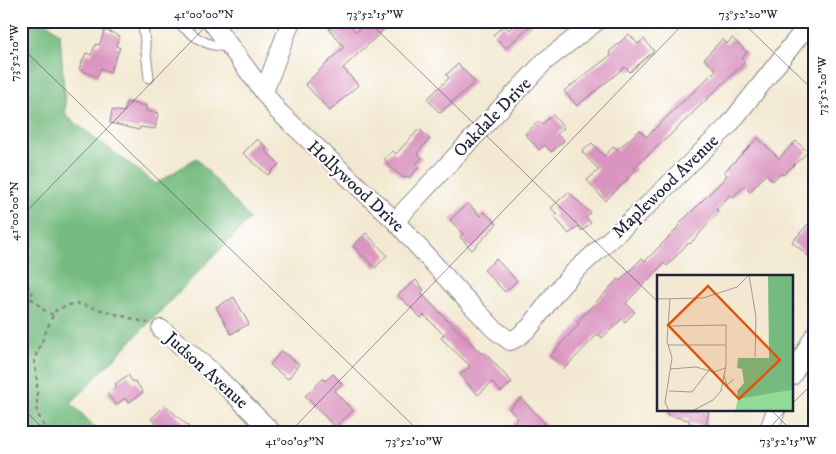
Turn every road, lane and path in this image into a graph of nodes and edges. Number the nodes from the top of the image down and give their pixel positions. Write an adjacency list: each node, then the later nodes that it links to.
1 (145, 21): 8 (lane)
2 (176, 21): 7 (lane)
3 (211, 21): 7 (street, Hollywood Drive)
4 (291, 21): 9 (street)
5 (597, 21): 10 (street, Oakdale Drive)
6 (811, 21): 17 (street, Maplewood Avenue)
7 (230, 46): 9 (street, Hollywood Drive)
8 (150, 78)
9 (264, 92): 10 (street, Hollywood Drive)
10 (395, 221): 17 (street, Hollywood Drive)
11 (21, 279): 12 (path)
12 (31, 298): 13 (path); 14 (path)
13 (21, 306)
14 (53, 315): 15 (path); 20 (path)
15 (161, 329): 21 (street, Judson Avenue)
16 (815, 334): 18 (street)
17 (510, 341)
18 (794, 372)
19 (775, 412): 22 (street)
20 (48, 433)
21 (273, 433)
22 (768, 433)

